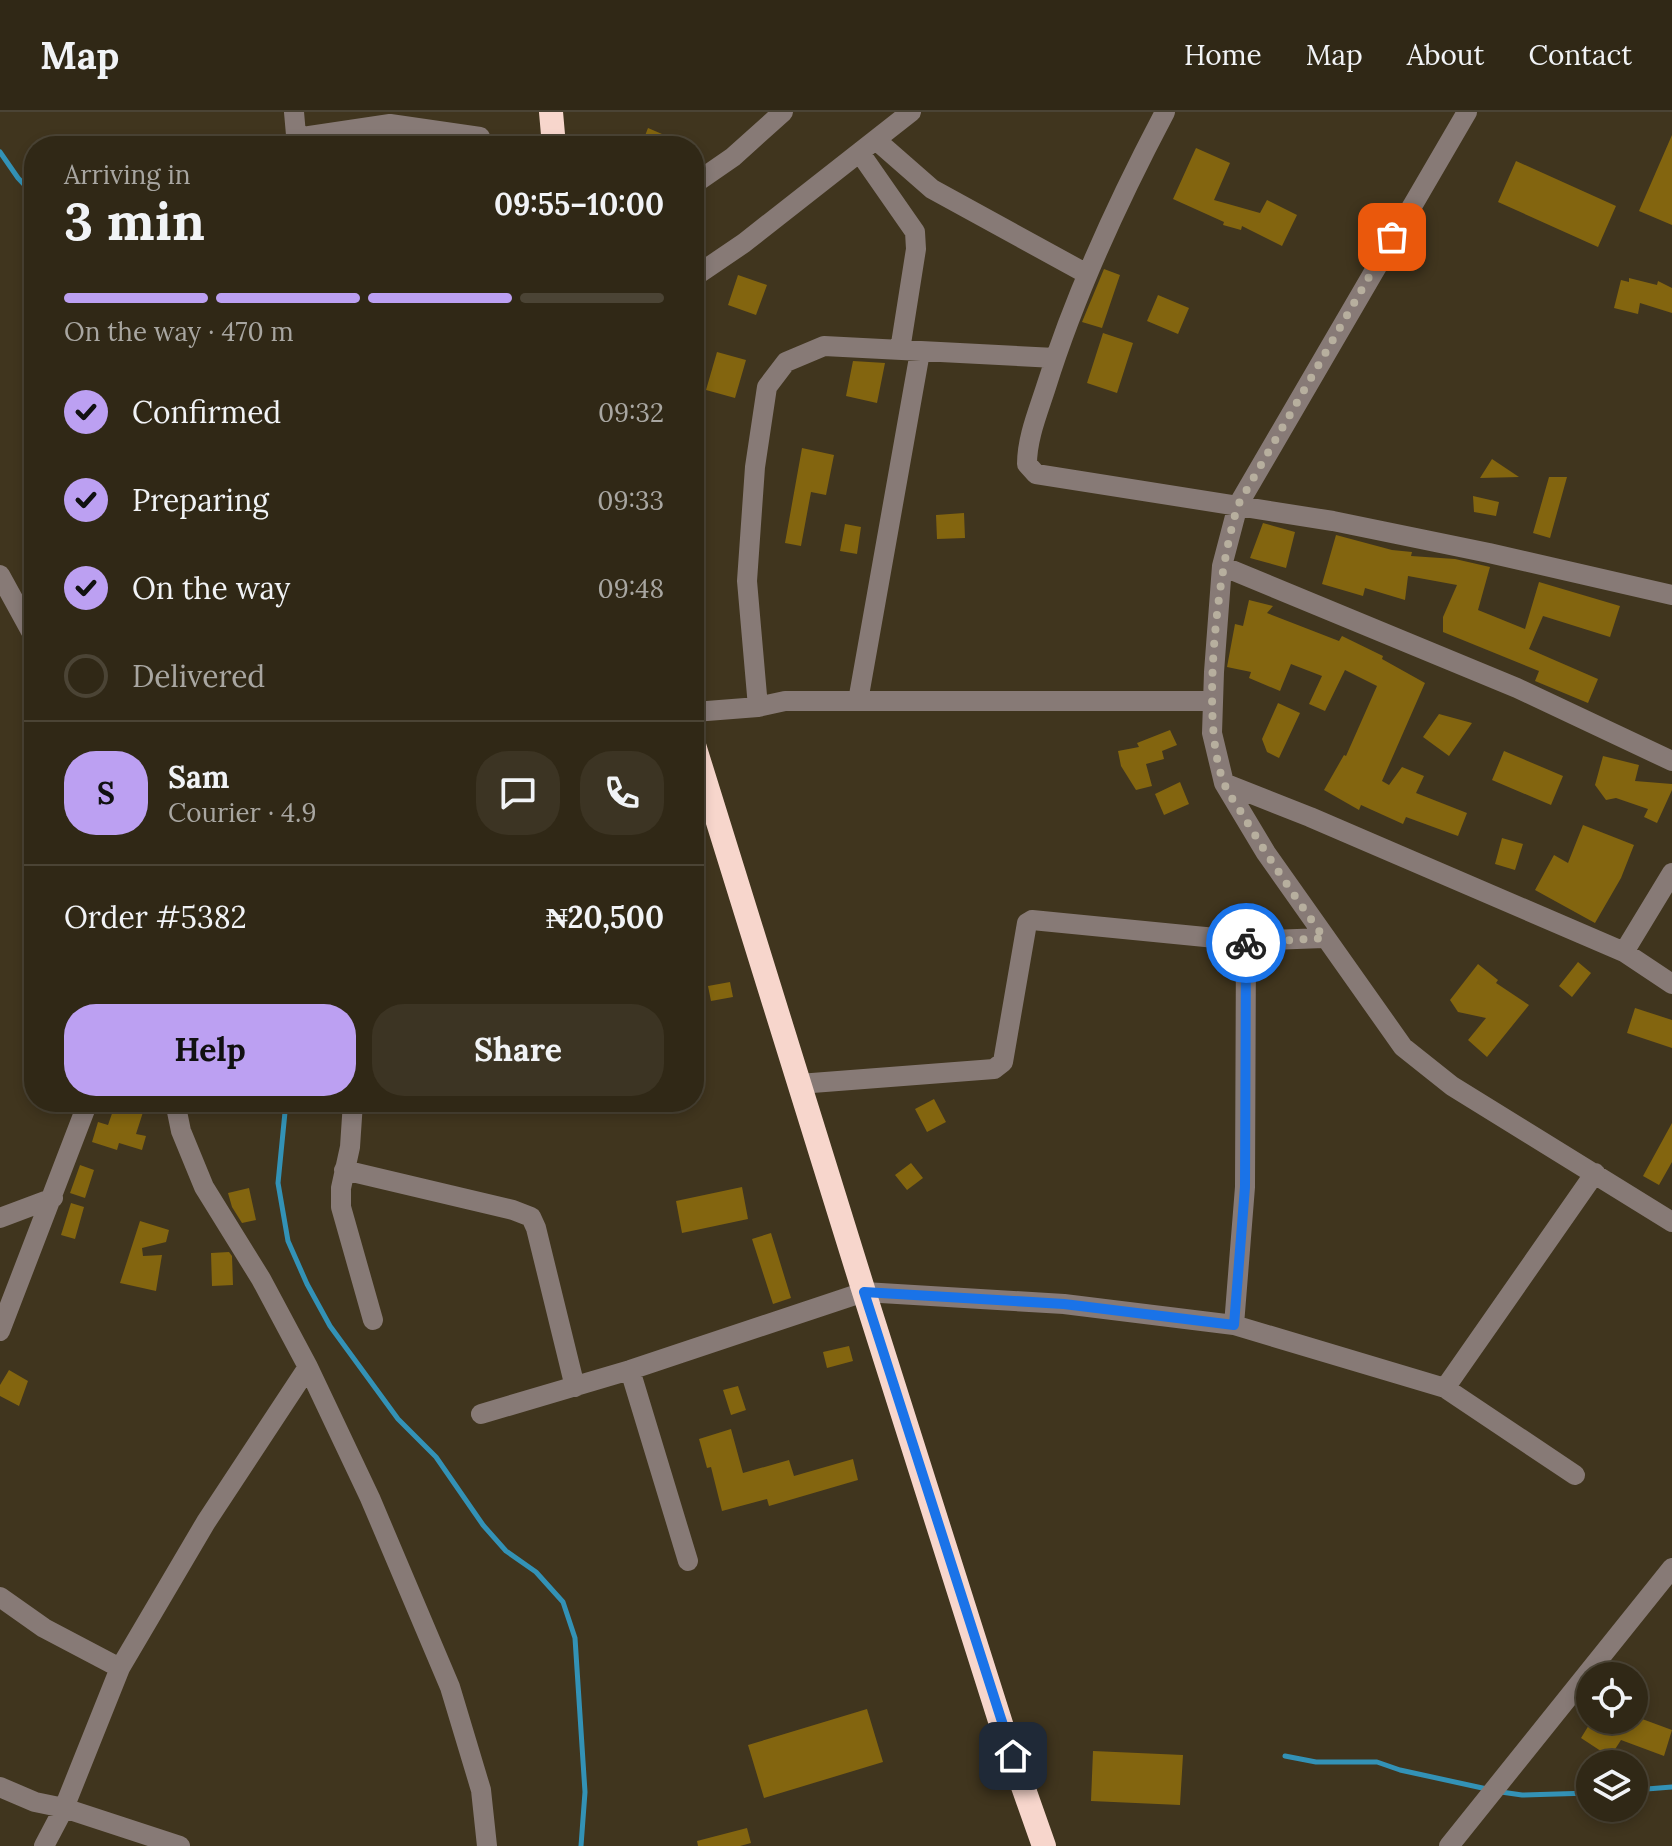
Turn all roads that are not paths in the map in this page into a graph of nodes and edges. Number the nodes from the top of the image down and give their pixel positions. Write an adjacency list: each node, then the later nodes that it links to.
1 (294, 112): 7 (street)
2 (551, 112): 10 (highway)
3 (783, 112): 12 (street)
4 (911, 112): 11 (street)
5 (1165, 112): 14 (street)
6 (1467, 112): 17 (street)
7 (296, 136)
8 (328, 136): 9 (street)
9 (473, 136)
10 (553, 136)
11 (868, 146): 13 (street); 14 (street); 15 (street)
12 (704, 177)
13 (704, 270)
14 (1087, 274): 16 (street)
15 (910, 351): 16 (street); 22 (street); 24 (street)
16 (1055, 358): 17 (street)
17 (1238, 505): 18 (street); 20 (street)
18 (1222, 566): 23 (street); 26 (street)
19 (0, 575): 21 (street)
20 (1672, 595)
21 (24, 619)
22 (858, 701): 23 (street); 24 (street)
23 (1213, 701): 28 (street)
24 (758, 707): 25 (street)
25 (704, 711)
26 (1672, 761)
27 (704, 777): 34 (highway)
28 (1224, 783): 30 (street); 32 (street)
29 (1672, 873): 32 (street)
30 (1324, 938): 31 (street); 39 (street)
31 (1246, 941): 34 (street); 45 (street)
32 (1624, 952): 33 (street)
33 (1672, 984)
34 (799, 1084): 43 (highway)
35 (84, 1112): 40 (street)
36 (177, 1112): 47 (street)
37 (352, 1112): 38 (street)
38 (344, 1170): 44 (street); 49 (street)
39 (1595, 1173): 42 (street); 50 (street)
40 (53, 1198): 41 (street); 46 (street)
41 (0, 1218)
42 (1672, 1222)
43 (864, 1292): 45 (street); 48 (street); 62 (highway)
44 (373, 1320)
45 (1234, 1325): 50 (street)
46 (0, 1331)
47 (308, 1367): 56 (street); 61 (street)
48 (630, 1370): 49 (street); 53 (street)
49 (575, 1387): 51 (street)
50 (1445, 1388): 52 (street)
51 (481, 1414)
52 (1575, 1475)
53 (688, 1561)
54 (1672, 1568): 63 (street)
55 (0, 1597): 56 (street)
56 (120, 1668): 58 (street)
57 (0, 1787): 58 (street)
58 (64, 1808): 59 (street); 60 (street)
59 (44, 1846)
60 (180, 1846)
61 (487, 1846)
62 (1044, 1846)
63 (1449, 1846)

